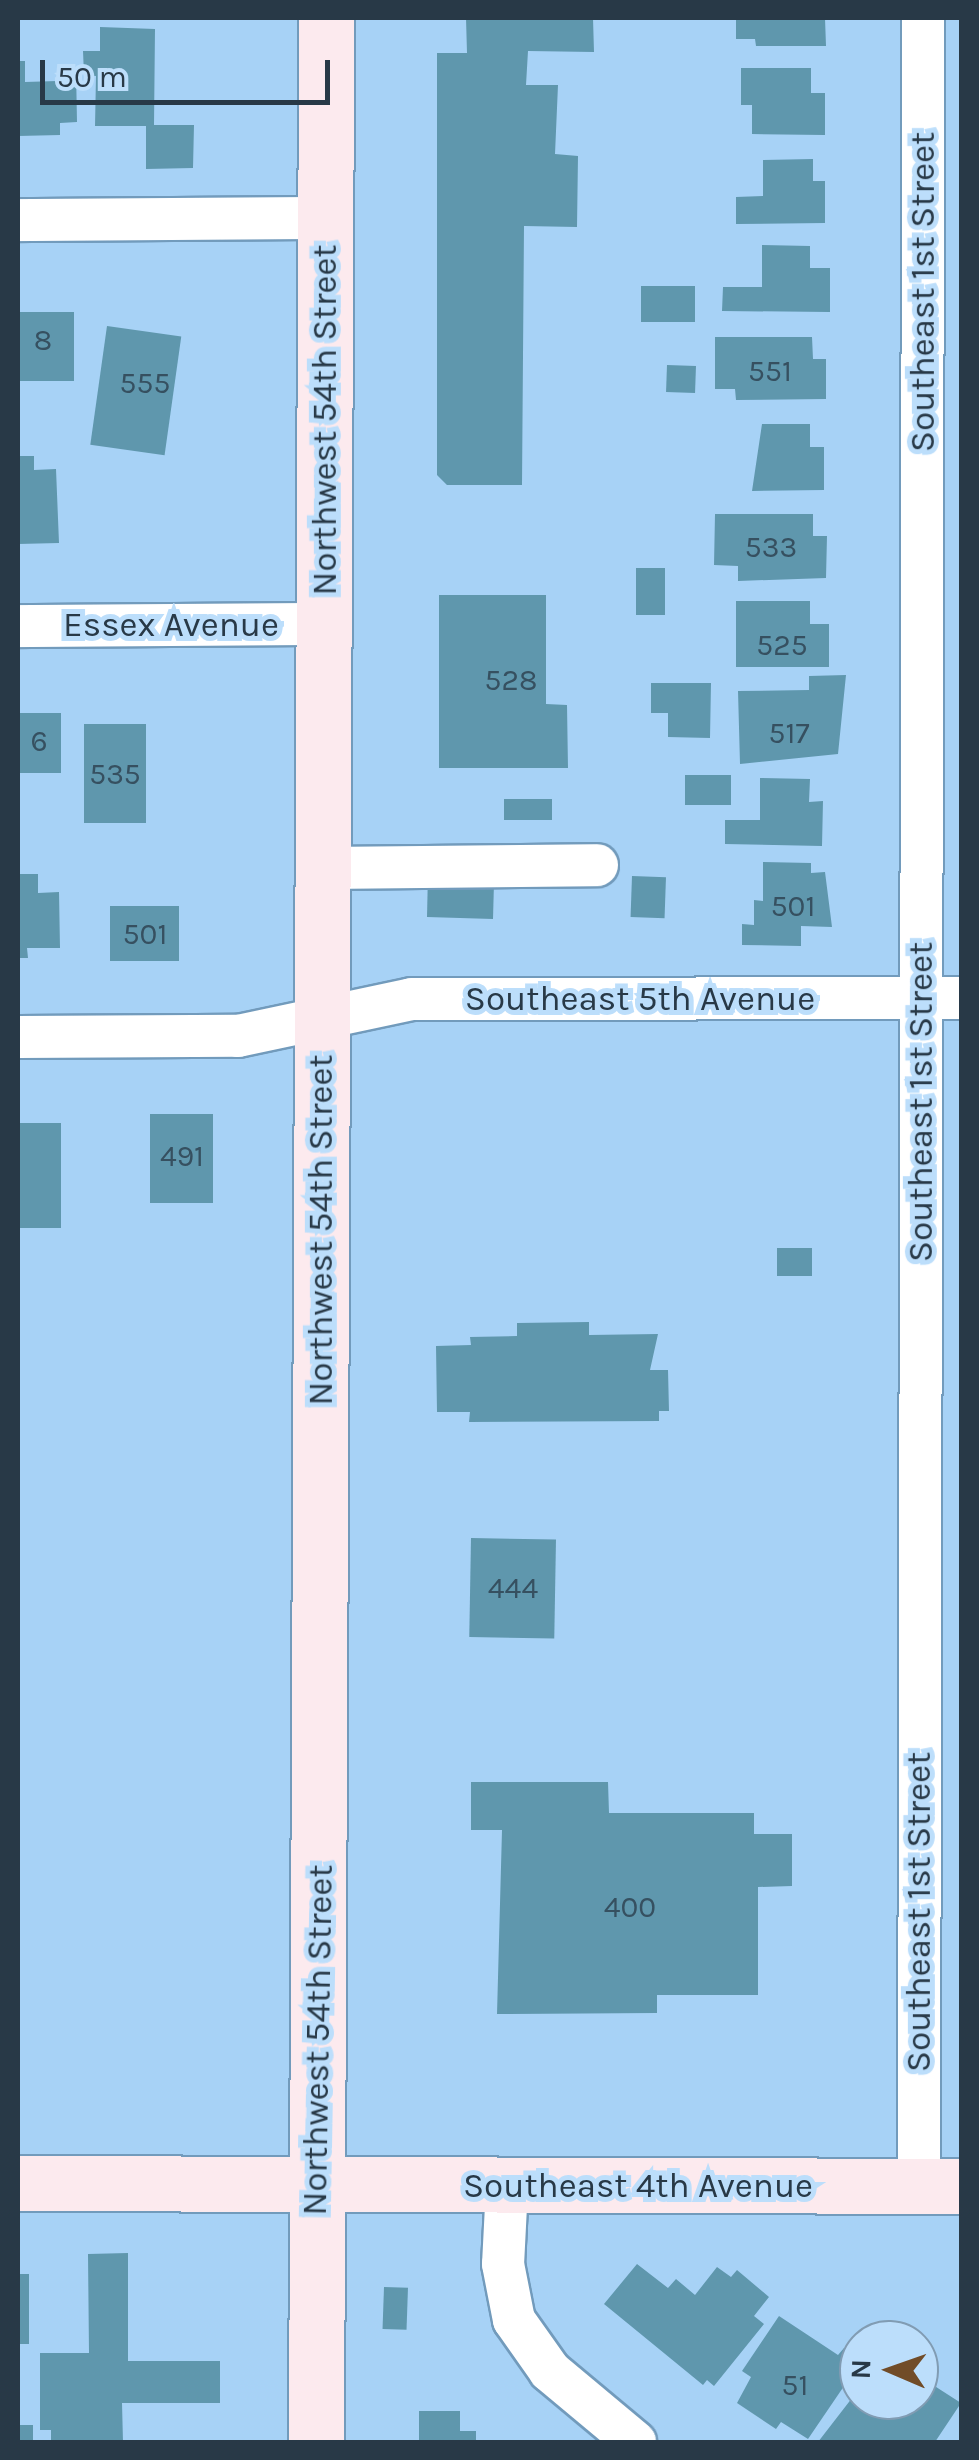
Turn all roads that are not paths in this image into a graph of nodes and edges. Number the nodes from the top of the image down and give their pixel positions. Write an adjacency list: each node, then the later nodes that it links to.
1 (326, 18): 3 (main road, Northwest 54th Street)
2 (924, 18): 9 (street, Southeast 1st Street)
3 (326, 218): 4 (street); 5 (main road, Northwest 54th Street)
4 (18, 220)
5 (324, 624): 6 (street, Essex Avenue); 8 (main road, Northwest 54th Street)
6 (18, 626)
7 (596, 865): 8 (street)
8 (322, 868): 10 (main road, Northwest 54th Street)
9 (941, 998): 10 (street, Southeast 5th Avenue); 15 (street, Southeast 1st Street)
10 (321, 1022): 11 (street, Southeast 5th Avenue); 13 (main road, Northwest 54th Street)
11 (18, 1037)
12 (18, 2183): 13 (main road, Southeast 4th Avenue)
13 (314, 2186): 14 (main road, Southeast 4th Avenue); 16 (main road, Northwest 54th Street)
14 (508, 2186): 15 (main road, Southeast 4th Avenue); 17 (street)
15 (941, 2187)
16 (316, 2442)
17 (635, 2442)

